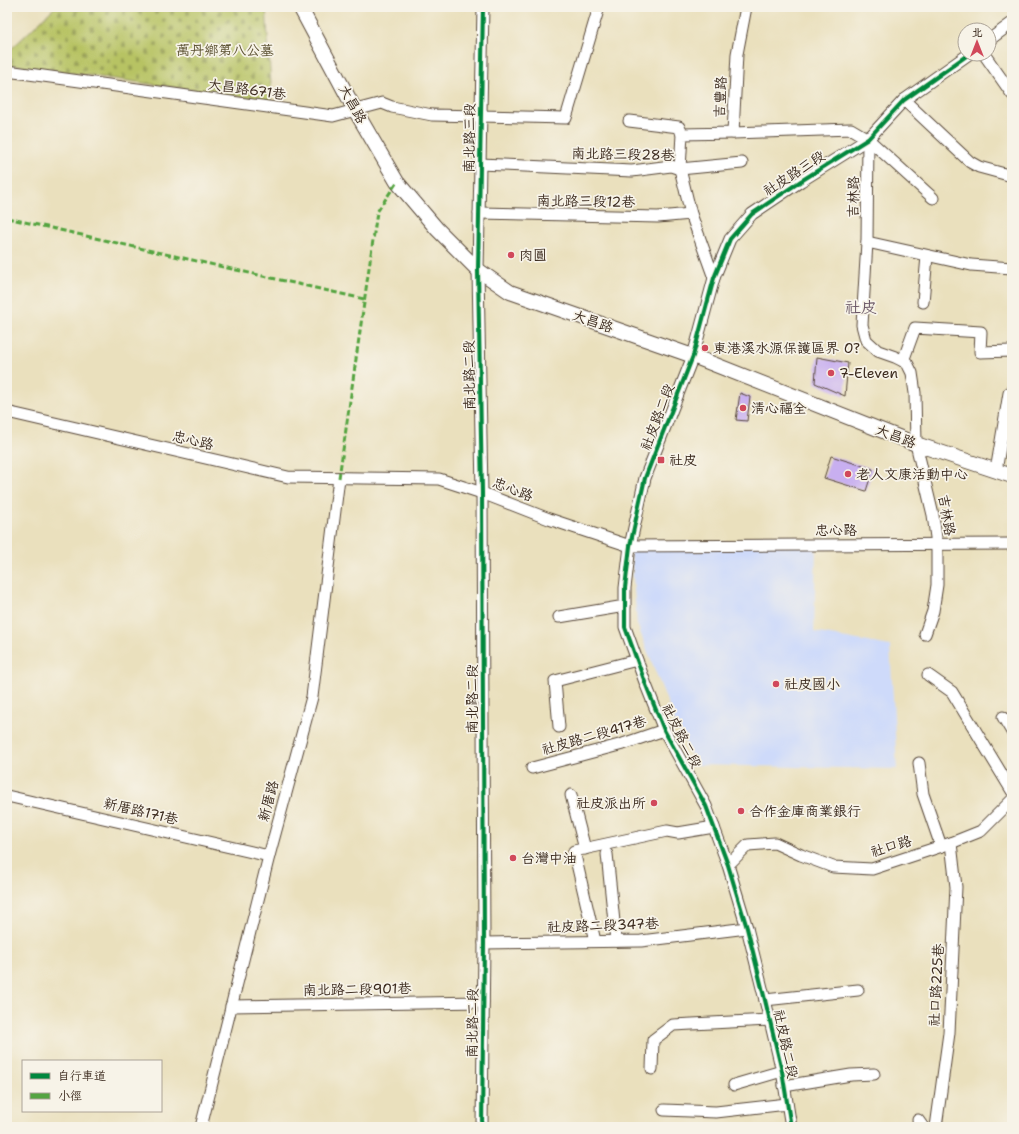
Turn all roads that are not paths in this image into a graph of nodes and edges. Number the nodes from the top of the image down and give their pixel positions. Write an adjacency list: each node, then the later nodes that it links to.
1 (300, 7): 12 (main road, 大昌路)
2 (482, 7): 13 (street, 南北路三段)
3 (599, 7): 13 (street, 大昌路671巷)
4 (746, 7): 16 (street, 吉豐路)
5 (1012, 23): 6 (street)
6 (997, 34)
7 (958, 62): 11 (street, 社皮路三段)
8 (990, 62): 10 (street)
9 (7, 71): 12 (street, 大昌路671巷)
10 (1012, 94)
11 (904, 100): 17 (street, 社皮路三段); 21 (street)
12 (355, 110): 13 (street, 大昌路671巷); 28 (main road, 大昌路)
13 (481, 117): 19 (street, 南北路三段)
14 (629, 121): 15 (street)
15 (682, 134): 16 (street, 吉豐路); 20 (street)
16 (733, 134): 17 (street)
17 (868, 139): 22 (street); 25 (street, 吉林路); 29 (street, 社皮路三段)
18 (742, 163): 20 (street, 南北路三段28巷)
19 (480, 164): 20 (street, 南北路三段28巷); 23 (street, 南北路三段)
20 (680, 169): 24 (street)
21 (1012, 176)
22 (933, 198)
23 (479, 213): 24 (street, 南北路三段12巷); 28 (street, 南北路三段)
24 (691, 214): 29 (street)
25 (867, 242): 26 (street); 33 (street, 吉林路)
26 (927, 256): 27 (street); 30 (street)
27 (1012, 268)
28 (478, 270): 32 (main road, 大昌路); 40 (street, 南北路二段)
29 (714, 278): 32 (street, 社皮路三段)
30 (923, 302)
31 (1012, 351): 33 (street)
32 (693, 356): 36 (main road, 大昌路); 43 (street, 社皮路二段)
33 (903, 361): 36 (street, 吉林路)
34 (1009, 393): 37 (street)
35 (7, 412): 39 (street, 忠心路)
36 (916, 444): 37 (main road, 大昌路); 42 (street, 吉林路)
37 (996, 471): 38 (main road, 大昌路)
38 (1012, 476)
39 (339, 478): 40 (street, 忠心路); 63 (street, 新厝路)
40 (482, 493): 43 (street, 忠心路); 68 (street, 南北路二段)
41 (1012, 544): 42 (street, 忠心路)
42 (937, 545): 43 (street, 忠心路); 46 (street, 吉林路)
43 (630, 546): 44 (street, 社皮路二段)
44 (625, 606): 45 (street); 47 (street, 社皮路二段)
45 (559, 617)
46 (925, 634)
47 (637, 660): 50 (street); 51 (street, 社皮路二段)
48 (928, 675): 55 (street)
49 (1003, 717): 52 (street)
50 (559, 727)
51 (664, 730): 54 (street, 社皮路二段417巷); 59 (street, 社皮路二段)
52 (1012, 732)
53 (919, 764): 60 (street, 社口路225巷)
54 (532, 768)
55 (1012, 791)
56 (571, 795): 61 (street)
57 (7, 796): 63 (street, 新厝路171巷)
58 (1012, 800): 60 (street, 社口路)
59 (714, 826): 61 (street); 64 (street, 社皮路二段)
60 (946, 844): 64 (street, 社口路); 84 (street, 社口路225巷)
61 (585, 849): 66 (street)
62 (607, 854): 67 (street)
63 (269, 856): 72 (street, 新厝路)
64 (728, 865): 65 (street, 社皮路二段)
65 (746, 928): 67 (street, 社皮路二段347巷); 70 (street, 社皮路二段)
66 (595, 941): 67 (street, 社皮路二段347巷); 68 (street, 社皮路二段347巷)
67 (616, 941)
68 (484, 943): 71 (street, 南北路二段)
69 (858, 990): 70 (street)
70 (766, 1000): 73 (street, 社皮路二段)
71 (483, 1002): 72 (street, 南北路二段901巷); 82 (street, 南北路二段)
72 (231, 1006): 81 (street, 新厝路)
73 (770, 1020): 74 (street); 75 (street, 社皮路二段)
74 (652, 1069)
75 (782, 1071): 77 (street); 78 (street, 社皮路二段)
76 (874, 1074): 78 (street)
77 (734, 1085)
78 (784, 1086): 79 (street, 社皮路二段)
79 (788, 1104): 80 (street); 83 (street, 社皮路二段)
80 (664, 1110)
81 (201, 1127)
82 (482, 1127)
83 (791, 1127)
84 (936, 1127)

